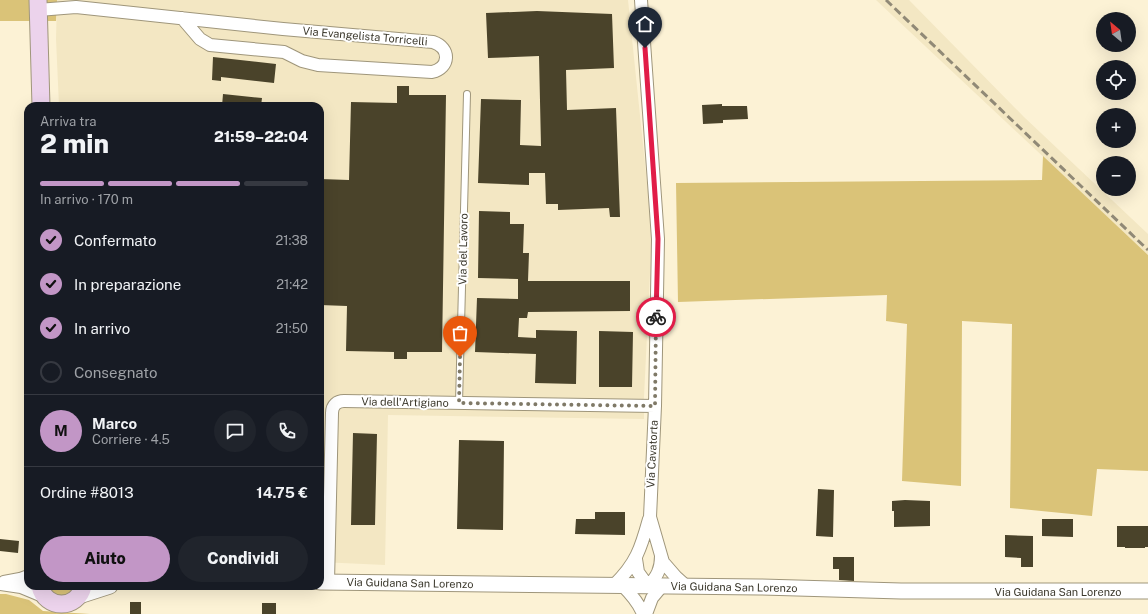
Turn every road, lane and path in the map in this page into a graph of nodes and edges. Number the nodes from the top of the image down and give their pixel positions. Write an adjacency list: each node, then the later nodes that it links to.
1 (641, 0): 7 (street, Via Cavatorta)
2 (38, 5): 3 (street, Via Evangelista Torricelli); 5 (main road)
3 (182, 18): 3 (street, Via Evangelista Torricelli)
4 (467, 94): 6 (lane, Via del Lavoro)
5 (41, 102)
6 (459, 403): 7 (street, Via dell'Artigiano); 12 (street, Via dell'Artigiano)
7 (655, 406): 8 (street, Via Cavatorta)
8 (650, 517): 9 (street, Via Cavatorta); 10 (street)
9 (661, 556): 15 (street); 16 (street, Via Cavatorta)
10 (636, 559): 14 (street); 15 (street)
11 (24, 578): 13 (street)
12 (324, 582): 14 (street, Via Guidana San Lorenzo)
13 (0, 584): 17 (street)
14 (618, 585): 15 (street, Via Guidana San Lorenzo); 23 (street)
15 (655, 586): 16 (street, Via Guidana San Lorenzo); 23 (street)
16 (686, 586): 20 (street, Via Guidana San Lorenzo)
17 (24, 589)
18 (25, 590): 22 (street)
19 (100, 590): 21 (street)
20 (1148, 591)
21 (77, 599): 22 (main road)
22 (47, 600)
23 (644, 614)

